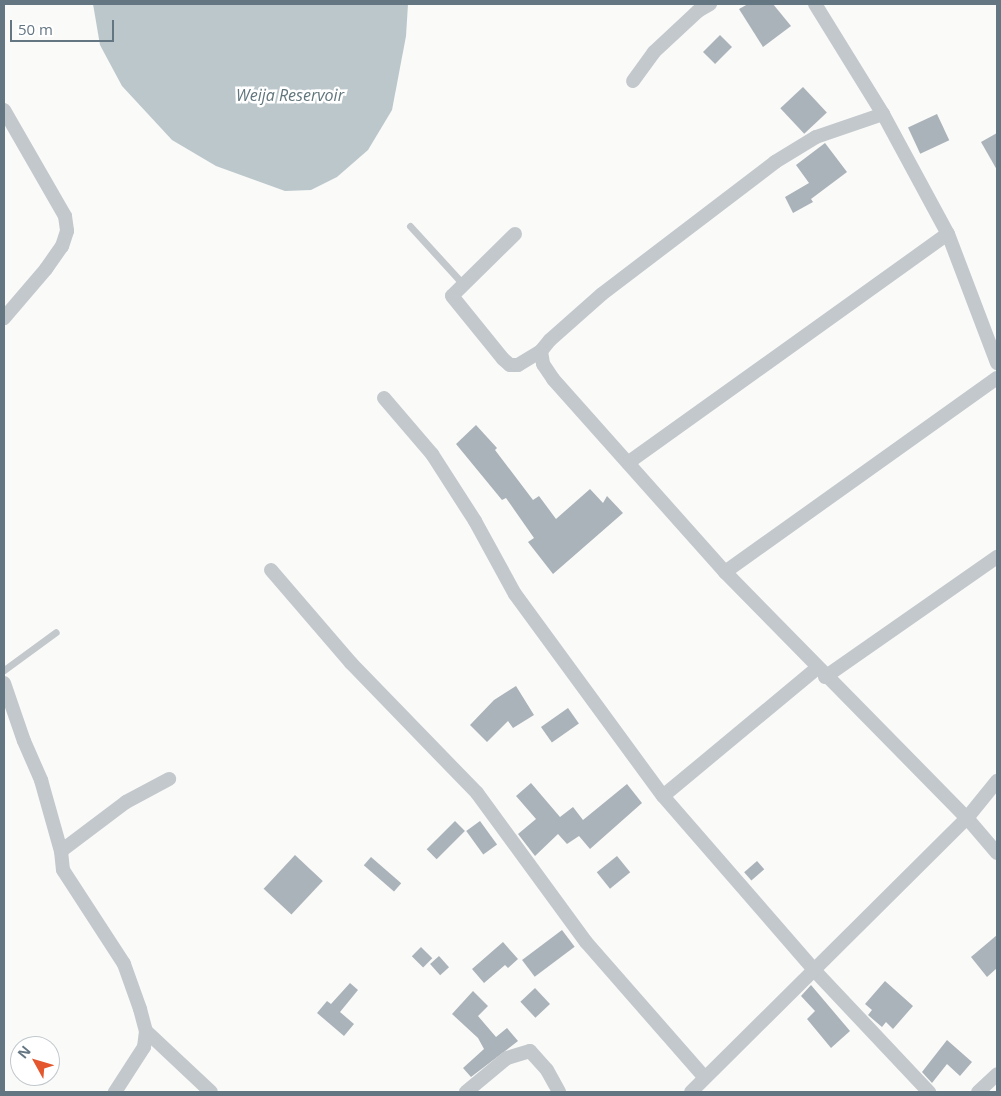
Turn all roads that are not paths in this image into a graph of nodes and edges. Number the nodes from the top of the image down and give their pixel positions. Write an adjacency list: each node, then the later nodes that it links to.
1 (710, 4): 3 (street)
2 (814, 4): 5 (street)
3 (633, 81)
4 (4, 110): 10 (street)
5 (883, 114): 8 (street); 11 (street)
6 (410, 226): 9 (lane)
7 (516, 234): 9 (street)
8 (948, 234): 12 (street); 15 (street)
9 (462, 283): 11 (street)
10 (4, 318)
11 (541, 351): 15 (street)
12 (997, 363)
13 (997, 378): 18 (street)
14 (384, 398): 25 (street)
15 (630, 462): 18 (street)
16 (997, 557): 21 (street)
17 (271, 570): 32 (street)
18 (725, 572): 21 (street)
19 (56, 632): 20 (lane)
20 (4, 670)
21 (821, 672): 25 (street); 26 (street)
22 (4, 683): 27 (street)
23 (169, 779): 27 (street)
24 (997, 781): 26 (street)
25 (663, 796): 29 (street)
26 (967, 818): 28 (street); 29 (street)
27 (61, 851): 30 (street)
28 (997, 853)
29 (814, 970): 32 (street); 38 (street)
30 (146, 1031): 33 (street); 34 (street)
31 (997, 1074): 39 (street)
32 (704, 1077): 37 (street)
33 (116, 1092)
34 (211, 1092)
35 (466, 1092): 36 (street)
36 (559, 1092)
37 (691, 1092)
38 (929, 1092)
39 (978, 1092)

